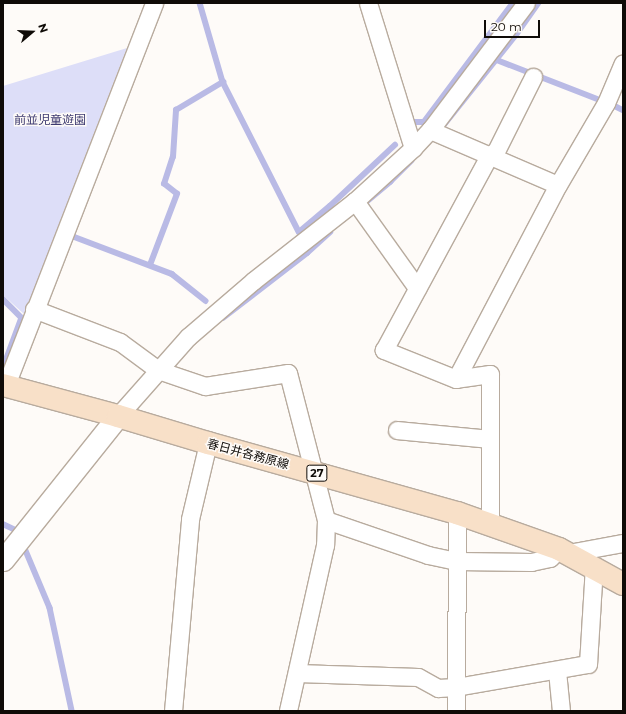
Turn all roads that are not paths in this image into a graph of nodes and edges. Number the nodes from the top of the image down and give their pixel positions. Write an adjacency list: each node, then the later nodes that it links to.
1 (154, 3): 12 (street)
2 (368, 3): 7 (street)
3 (526, 3): 6 (street)
4 (623, 62): 9 (street)
5 (533, 77): 8 (street)
6 (430, 130): 7 (street); 8 (street)
7 (413, 148): 10 (street)
8 (489, 156): 9 (street); 11 (street)
9 (558, 185): 14 (street)
10 (355, 200): 11 (street); 13 (street)
11 (417, 288): 14 (street)
12 (34, 309): 13 (street); 15 (street)
13 (158, 370): 16 (street); 20 (street)
14 (456, 379): 18 (street)
15 (4, 385): 16 (main road, 春日井各務原線 / 27)
16 (118, 416): 19 (main road, 春日井各務原線 / 27); 26 (street)
17 (397, 430): 18 (street)
18 (490, 439): 23 (street)
19 (208, 443): 20 (main road, 春日井各務原線 / 27); 33 (street)
20 (312, 472): 21 (main road, 春日井各務原線 / 27); 22 (street)
21 (458, 513): 23 (main road, 春日井各務原線 / 27); 27 (street)
22 (326, 520): 27 (street); 31 (street)
23 (490, 525): 25 (main road, 春日井各務原線 / 27)
24 (623, 543): 25 (street)
25 (563, 551): 27 (street); 28 (main road, 春日井各務原線 / 27)
26 (3, 560)
27 (457, 561): 32 (street)
28 (594, 567): 29 (main road, 春日井各務原線 / 27); 30 (street)
29 (623, 584)
30 (557, 671): 32 (street); 36 (street)
31 (297, 673): 32 (street); 34 (street)
32 (456, 687): 35 (street)
33 (173, 711)
34 (288, 711)
35 (456, 711)
36 (561, 711)

